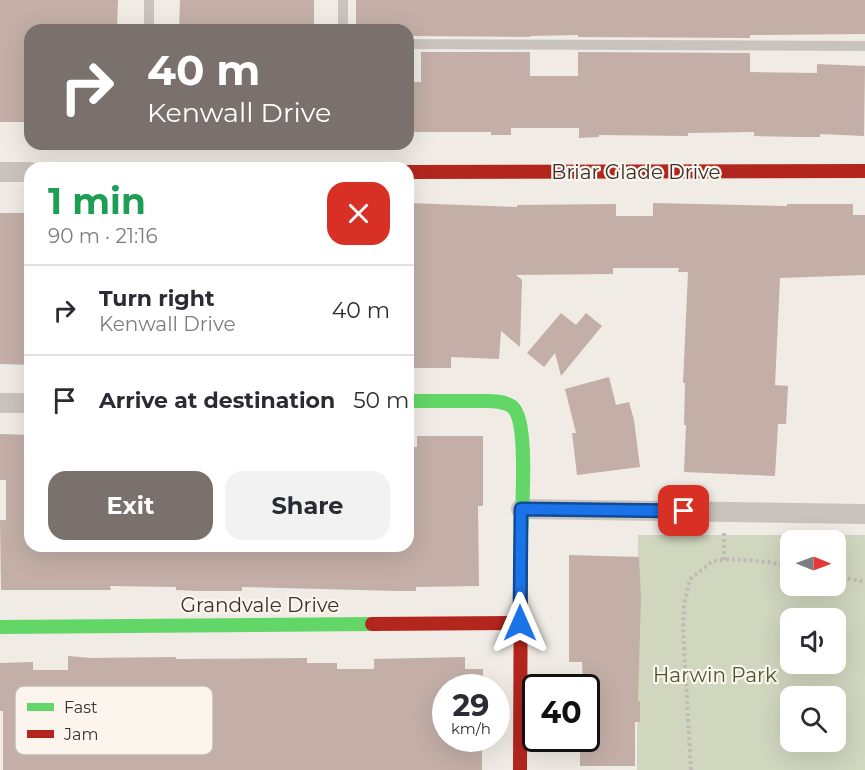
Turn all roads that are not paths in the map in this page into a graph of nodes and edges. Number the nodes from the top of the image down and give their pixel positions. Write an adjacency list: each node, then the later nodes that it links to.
1 (149, 0): 3 (lane)
2 (343, 0): 4 (lane)
3 (149, 24)
4 (343, 24)
5 (414, 44): 6 (lane)
6 (865, 46)
7 (865, 171): 10 (street, Briar Glade Drive)
8 (0, 172): 9 (street)
9 (24, 172)
10 (414, 172)
11 (414, 401): 14 (street)
12 (0, 403): 13 (street)
13 (24, 403)
14 (521, 509): 15 (street); 16 (street)
15 (865, 514)
16 (520, 623): 17 (street, Grandvale Drive); 18 (street)
17 (0, 627)
18 (519, 770)

